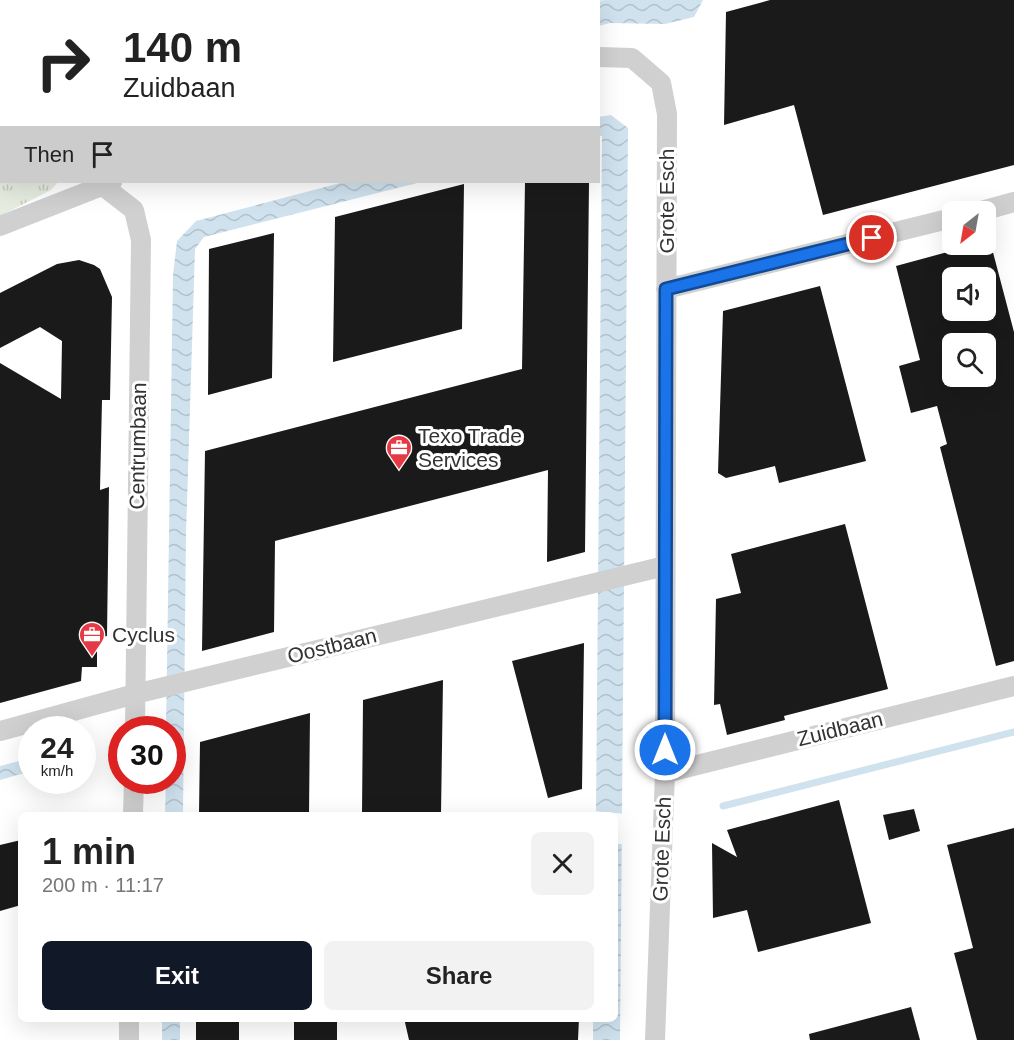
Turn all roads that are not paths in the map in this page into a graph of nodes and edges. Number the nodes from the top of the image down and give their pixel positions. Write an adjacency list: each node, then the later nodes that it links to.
1 (600, 57): 7 (street, Grote Esch)
2 (105, 183): 6 (street); 10 (street, Centrumbaan)
3 (1014, 202): 4 (street)
4 (996, 207)
5 (942, 220): 7 (street)
6 (0, 226)
7 (666, 289): 8 (street, Grote Esch)
8 (665, 566): 10 (street, Oostbaan); 13 (street, Grote Esch)
9 (1014, 686): 13 (street, Zuidbaan)
10 (135, 694): 11 (street, Centrumbaan); 12 (street, Oostbaan)
11 (135, 716)
12 (0, 731)
13 (665, 773): 18 (street, Grote Esch)
14 (134, 794): 15 (street)
15 (133, 812)
16 (129, 1022): 17 (street)
17 (129, 1040)
18 (655, 1040)

